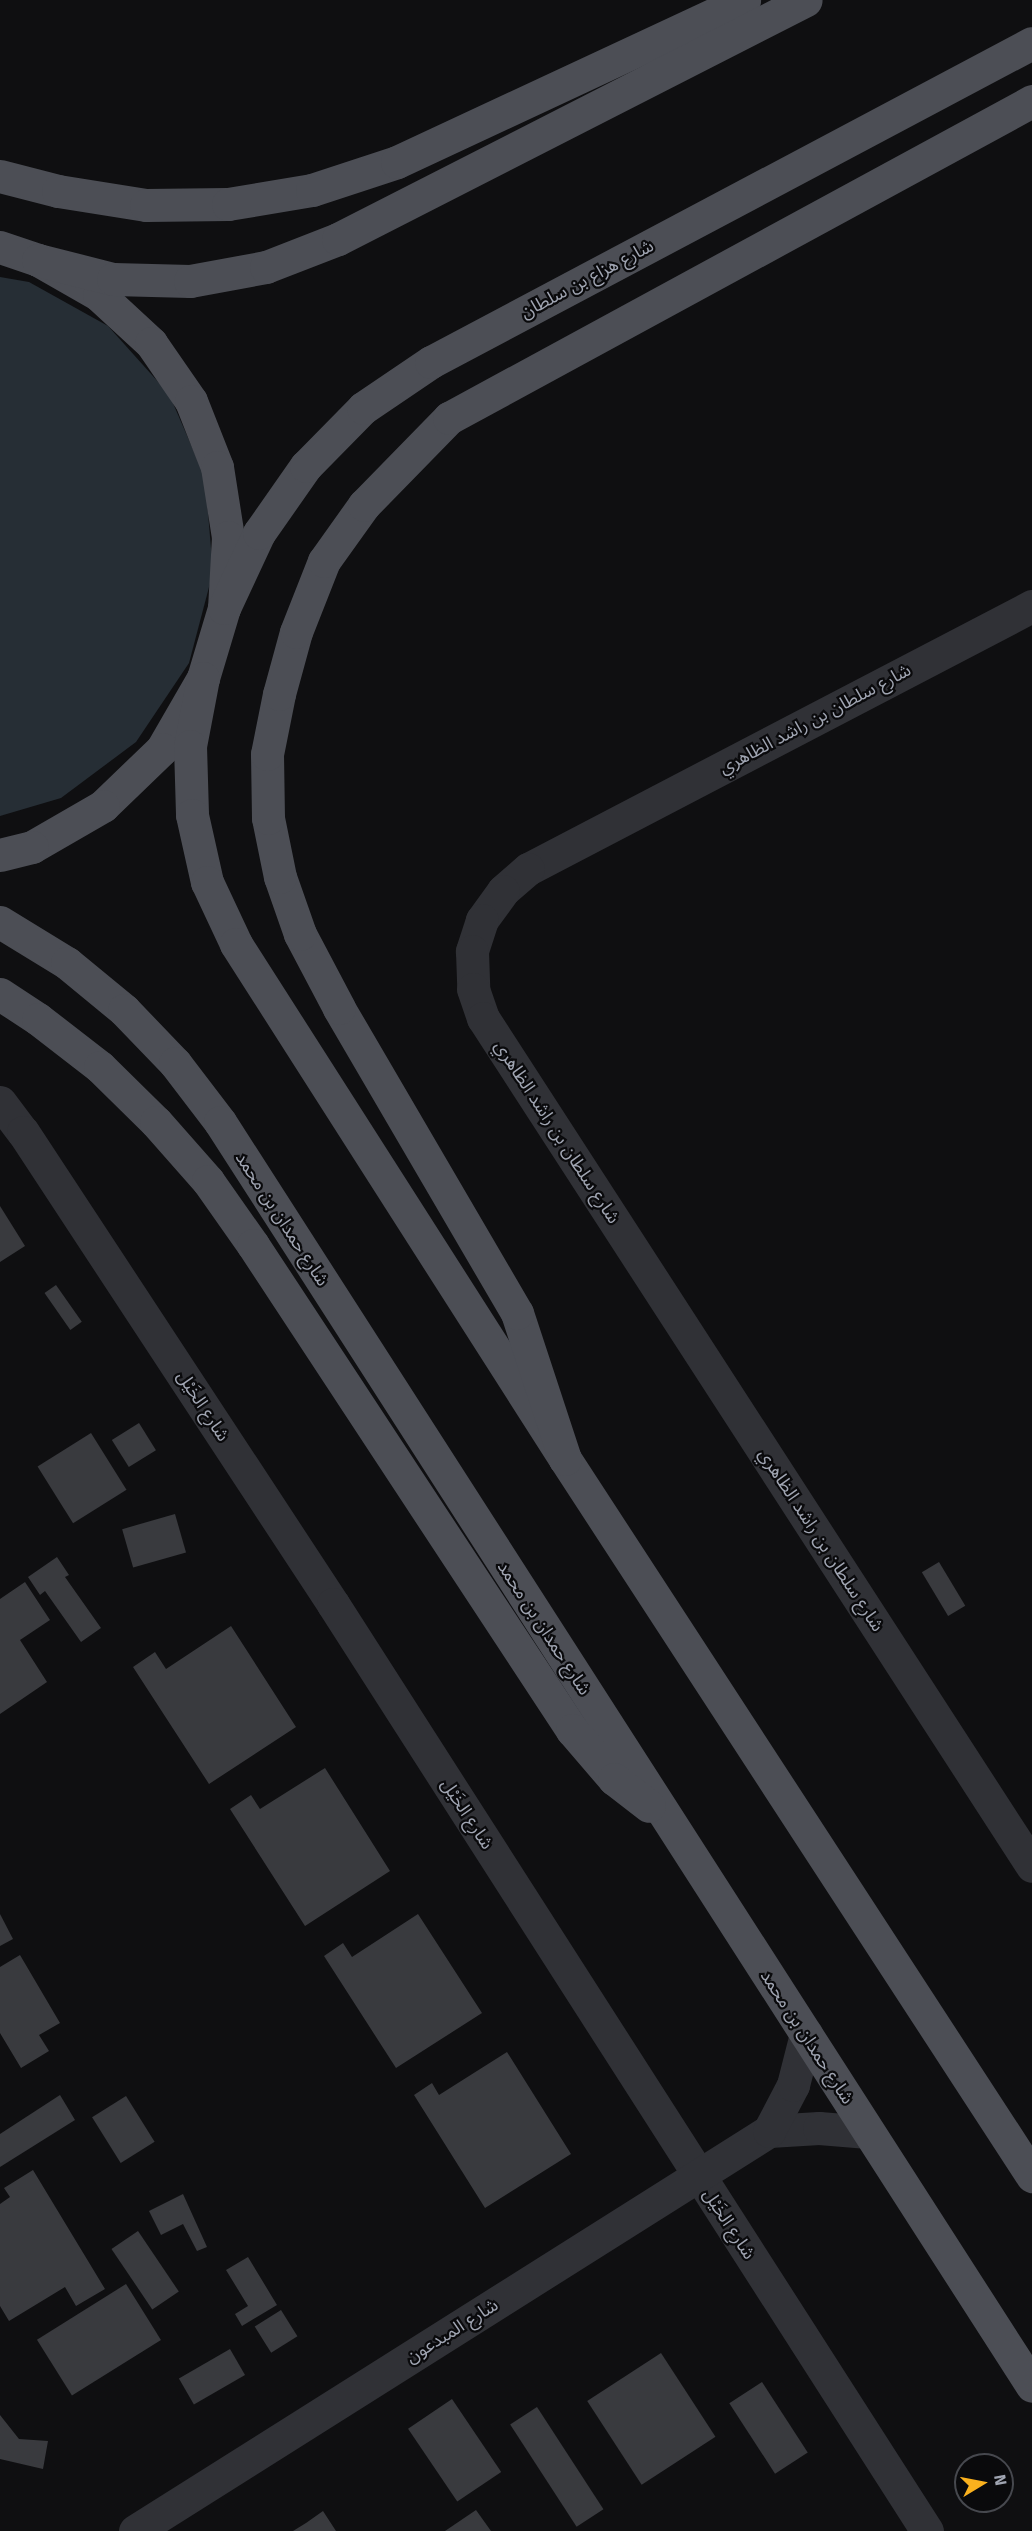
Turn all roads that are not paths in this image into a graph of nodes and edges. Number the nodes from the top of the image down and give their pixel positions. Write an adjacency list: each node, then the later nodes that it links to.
1 (744, 0): 5 (main road)
2 (806, 0): 7 (main road)
3 (1032, 43): 9 (main road, شارع هزاع بن سلطان)
4 (1032, 101): 15 (main road)
5 (0, 176)
6 (0, 247): 7 (main road)
7 (38, 260): 9 (main road)
8 (1032, 606): 17 (street, شارع سلطان بن راشد الظاهري)
9 (224, 608): 10 (main road)
10 (203, 678): 11 (main road); 15 (main road)
11 (0, 855)
12 (0, 922): 16 (main road, شارع حمدان بن محمد)
13 (0, 994): 16 (main road)
14 (0, 1102): 21 (street, شارع الخَيْل)
15 (565, 1459): 22 (main road)
16 (666, 1818): 18 (main road, شارع حمدان بن محمد)
17 (1032, 1866)
18 (806, 2034): 19 (street); 20 (main road, شارع حمدان بن محمد)
19 (769, 2131): 20 (street, شارع المبدعون); 21 (street, شارع المبدعون)
20 (868, 2132): 23 (main road, شارع حمدان بن محمد)
21 (698, 2176): 24 (street, شارع المبدعون); 25 (street, شارع الخَيْل)
22 (1032, 2176)
23 (1031, 2385)
24 (135, 2531)
25 (927, 2531)

